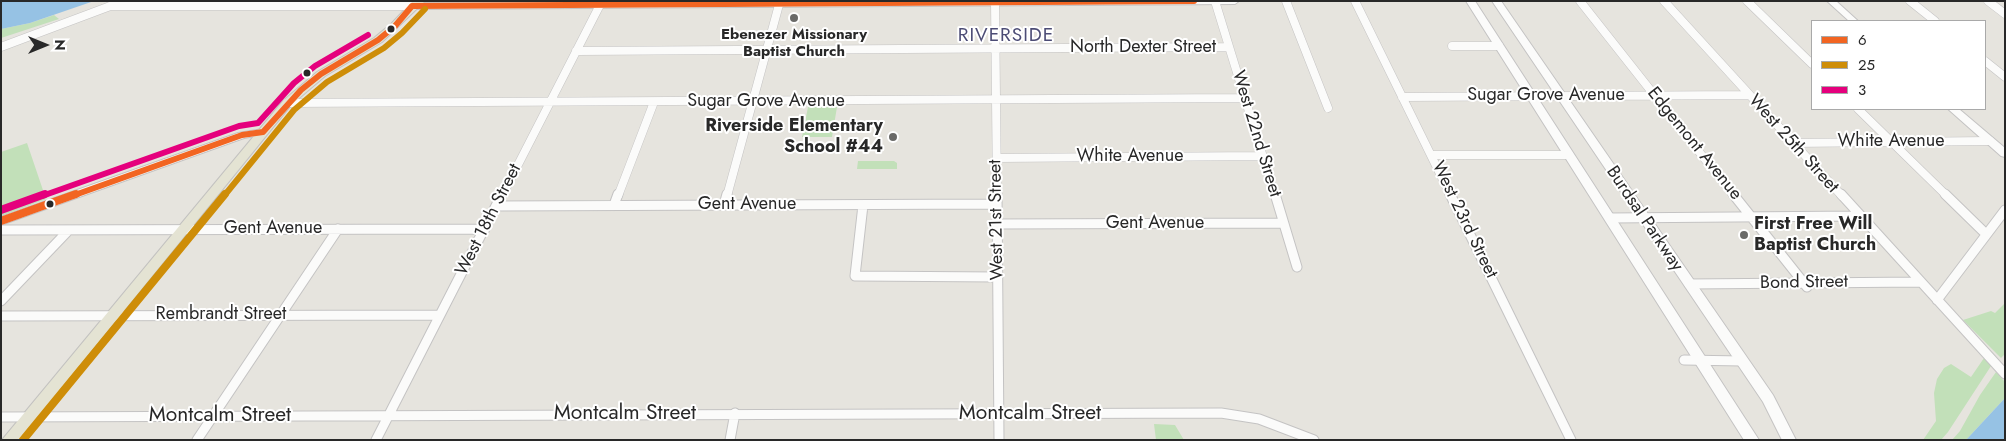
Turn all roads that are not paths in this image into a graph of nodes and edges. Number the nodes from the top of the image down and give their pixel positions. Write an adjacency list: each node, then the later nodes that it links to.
1 (124, 1): 20 (street)
2 (1178, 1): 3 (street); 16 (street)
3 (1215, 1): 4 (street); 27 (street, West 22nd Street)
4 (1234, 1)
5 (1286, 1): 45 (street)
6 (1355, 1): 38 (street, West 23rd Street)
7 (1470, 1): 25 (street, Burdsal Parkway)
8 (1496, 1): 36 (street, Burdsal Parkway)
9 (1580, 1): 37 (street, Edgemont Avenue)
10 (1664, 1): 34 (street, West 25th Street)
11 (1747, 1): 32 (street)
12 (1831, 1): 22 (street)
13 (1910, 1): 23 (street)
14 (1988, 1): 21 (street)
15 (995, 2): 16 (street); 19 (street); 29 (street, West 21st Street)
16 (1085, 2)
17 (415, 3): 18 (street); 20 (street); 44 (main road)
18 (601, 3): 19 (street); 30 (street, West 18th Street)
19 (780, 3): 28 (street)
20 (110, 6): 26 (street)
21 (2005, 14)
22 (1853, 20)
23 (1934, 20)
24 (1452, 46): 25 (street)
25 (1499, 46): 35 (street, Burdsal Parkway)
26 (1, 47)
27 (1229, 47): 29 (street, North Dexter Street); 39 (street, West 22nd Street)
28 (767, 50): 29 (street, North Dexter Street); 30 (street, North Dexter Street); 43 (street)
29 (995, 50): 40 (street, West 21st Street)
30 (576, 51): 41 (street, West 18th Street)
31 (1986, 62): 33 (street)
32 (1811, 63)
33 (2005, 77)
34 (1749, 95): 37 (street, Sugar Grove Avenue); 51 (street, West 25th Street)
35 (1532, 96): 36 (street, Sugar Grove Avenue); 38 (street, Sugar Grove Avenue); 54 (street, Burdsal Parkway)
36 (1560, 96): 37 (street, Sugar Grove Avenue); 66 (street, Burdsal Parkway)
37 (1655, 96): 64 (street, Edgemont Avenue)
38 (1402, 97): 53 (street, West 23rd Street)
39 (1245, 98): 40 (street, Sugar Grove Avenue); 55 (street, West 22nd Street)
40 (996, 100): 43 (street, Sugar Grove Avenue); 56 (street, West 21st Street)
41 (550, 102): 42 (street, Sugar Grove Avenue); 44 (street, Sugar Grove Avenue); 61 (street, West 18th Street)
42 (654, 102): 43 (street, Sugar Grove Avenue); 58 (street)
43 (753, 102): 59 (street)
44 (287, 103): 48 (main road)
45 (1328, 108)
46 (1859, 110): 50 (street)
47 (1954, 110): 49 (street)
48 (263, 132): 67 (street); 71 (main road)
49 (1990, 141): 50 (street, White Avenue); 52 (street)
50 (1892, 142): 51 (street, White Avenue); 75 (street)
51 (1792, 143): 63 (street, West 25th Street)
52 (2005, 154)
53 (1431, 155): 54 (street); 104 (street, West 23rd Street)
54 (1569, 155): 65 (street, Burdsal Parkway)
55 (1262, 156): 56 (street, White Avenue); 68 (street, West 22nd Street)
56 (996, 158): 57 (street, West 21st Street)
57 (997, 204): 60 (street, Gent Avenue); 69 (street, West 21st Street)
58 (614, 205): 59 (street, Gent Avenue); 61 (street, Gent Avenue)
59 (724, 205): 60 (street, Gent Avenue)
60 (863, 205): 77 (street)
61 (496, 206): 70 (street, West 18th Street)
62 (2005, 210): 75 (street)
63 (1859, 216): 64 (street); 78 (street, West 25th Street)
64 (1752, 217): 66 (street); 80 (street, Edgemont Avenue)
65 (1610, 218): 66 (street); 88 (street, Burdsal Parkway)
66 (1644, 218): 79 (street, Burdsal Parkway)
67 (1, 221)
68 (1283, 223): 69 (street, Gent Avenue); 76 (street, West 22nd Street)
69 (997, 224): 77 (street, West 21st Street)
70 (485, 228): 72 (street, Gent Avenue); 83 (street, West 18th Street)
71 (182, 229): 72 (street, Gent Avenue); 74 (street, Gent Avenue); 86 (main road)
72 (338, 229): 84 (street)
73 (1, 230): 74 (street, Gent Avenue)
74 (68, 231): 82 (street)
75 (1986, 234): 81 (street)
76 (1297, 267)
77 (998, 277): 92 (street, West 21st Street)
78 (1920, 282): 80 (street, Bond Street); 81 (street, West 25th Street)
79 (1689, 284): 80 (street, Bond Street); 89 (street, Burdsal Parkway)
80 (1805, 285)
81 (1937, 300): 90 (street, West 25th Street)
82 (1, 302)
83 (440, 314): 84 (street, Rembrandt Street); 94 (street, West 18th Street)
84 (280, 315): 86 (street, Rembrandt Street); 93 (street)
85 (1, 316): 86 (street, Rembrandt Street)
86 (112, 316): 97 (main road)
87 (1684, 360): 88 (street)
88 (1703, 361): 89 (street); 105 (street, Burdsal Parkway)
89 (1742, 361): 106 (street, Burdsal Parkway)
90 (2005, 374)
91 (735, 413): 92 (street, Montcalm Street); 94 (street, Montcalm Street); 101 (street)
92 (999, 414): 95 (street, Montcalm Street); 102 (street, West 21st Street)
93 (213, 416): 94 (street, Montcalm Street); 97 (street, Montcalm Street); 99 (street)
94 (388, 416): 100 (street, West 18th Street)
95 (1248, 416): 103 (street)
96 (1, 417): 97 (street, Montcalm Street)
97 (29, 417): 98 (main road)
98 (10, 440)
99 (198, 440)
100 (376, 440)
101 (730, 440)
102 (999, 440)
103 (1314, 440)
104 (1572, 440)
105 (1752, 440)
106 (1789, 440)

